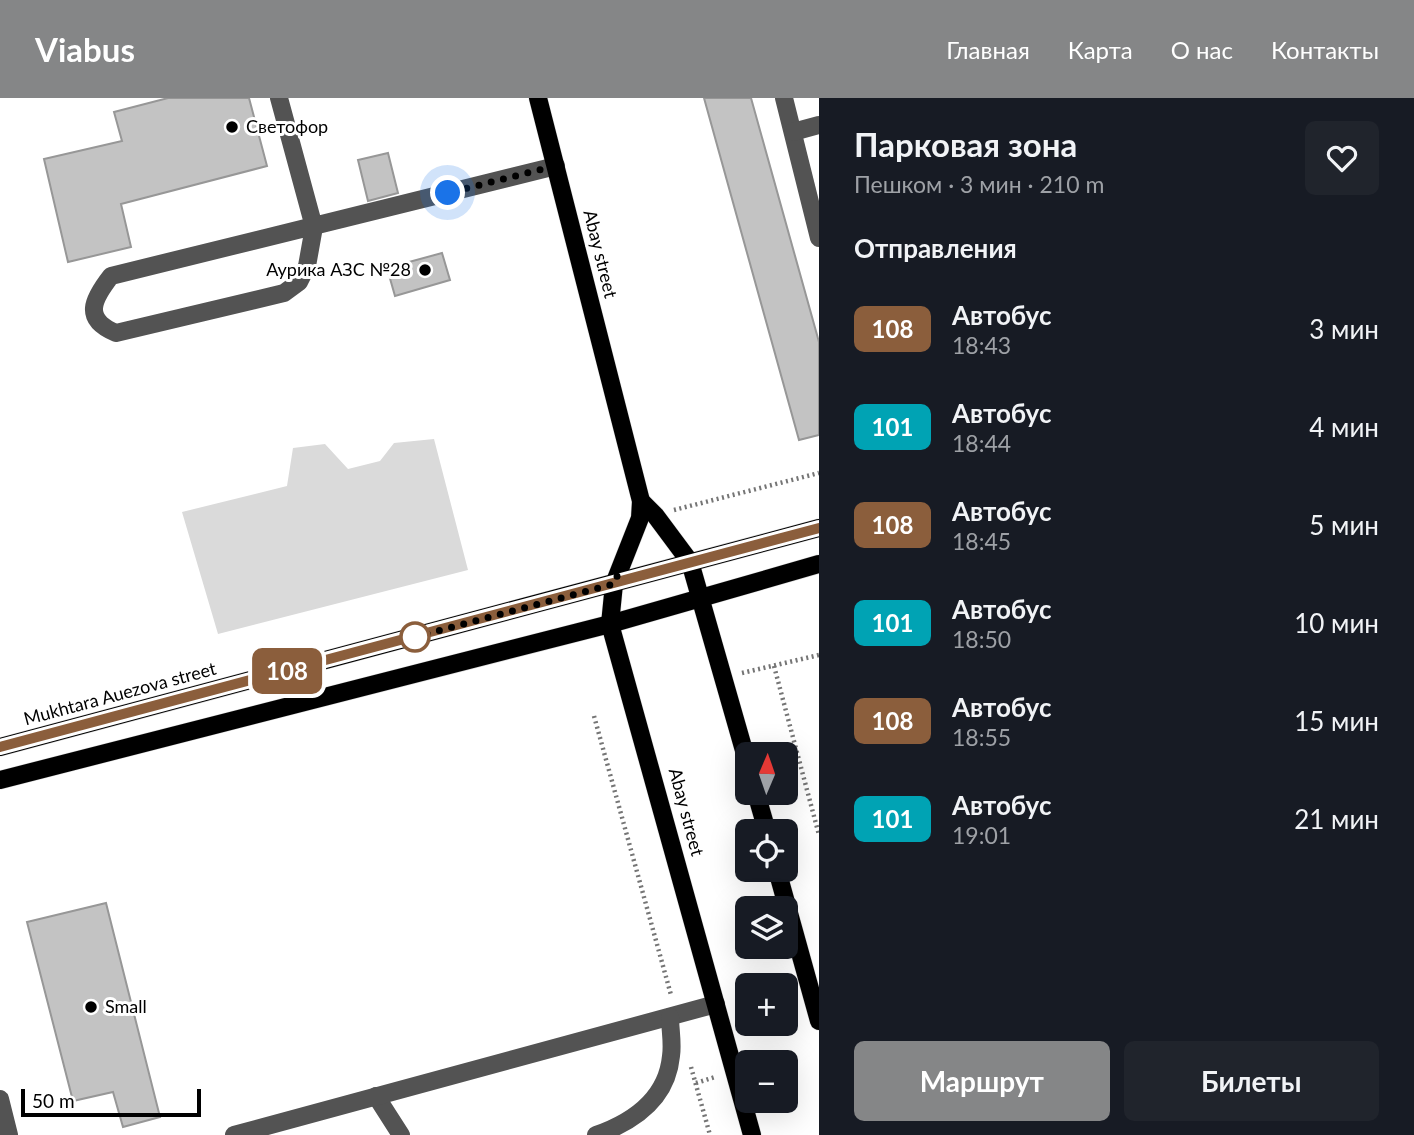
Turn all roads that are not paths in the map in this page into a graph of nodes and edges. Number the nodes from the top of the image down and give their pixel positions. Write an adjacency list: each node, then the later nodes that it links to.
1 (279, 98): 7 (lane)
2 (538, 98): 6 (main road, Abay street)
3 (784, 98): 5 (lane)
4 (819, 125): 5 (lane)
5 (793, 132): 8 (lane)
6 (555, 166): 7 (lane); 9 (main road, Abay street)
7 (314, 227): 7 (lane)
8 (819, 238)
9 (641, 501): 11 (main road); 13 (main road, Abay street)
10 (819, 528): 11 (main road, Mukhtara Auezova street)
11 (690, 562): 13 (main road, Mukhtara Auezova street); 14 (main road)
12 (819, 564): 14 (main road)
13 (614, 584): 15 (main road, Abay street); 17 (main road, Mukhtara Auezova street)
14 (701, 597): 15 (main road); 16 (main road)
15 (610, 624): 18 (main road); 20 (main road, Abay street)
16 (742, 742)
17 (0, 747)
18 (0, 780)
19 (780, 882): 22 (main road)
20 (716, 1004): 21 (lane); 29 (main road, Abay street)
21 (673, 1016): 23 (lane); 28 (lane)
22 (819, 1021)
23 (376, 1096): 26 (lane); 27 (lane)
24 (0, 1099): 25 (lane)
25 (9, 1135)
26 (234, 1135)
27 (401, 1135)
28 (596, 1135)
29 (752, 1135)

